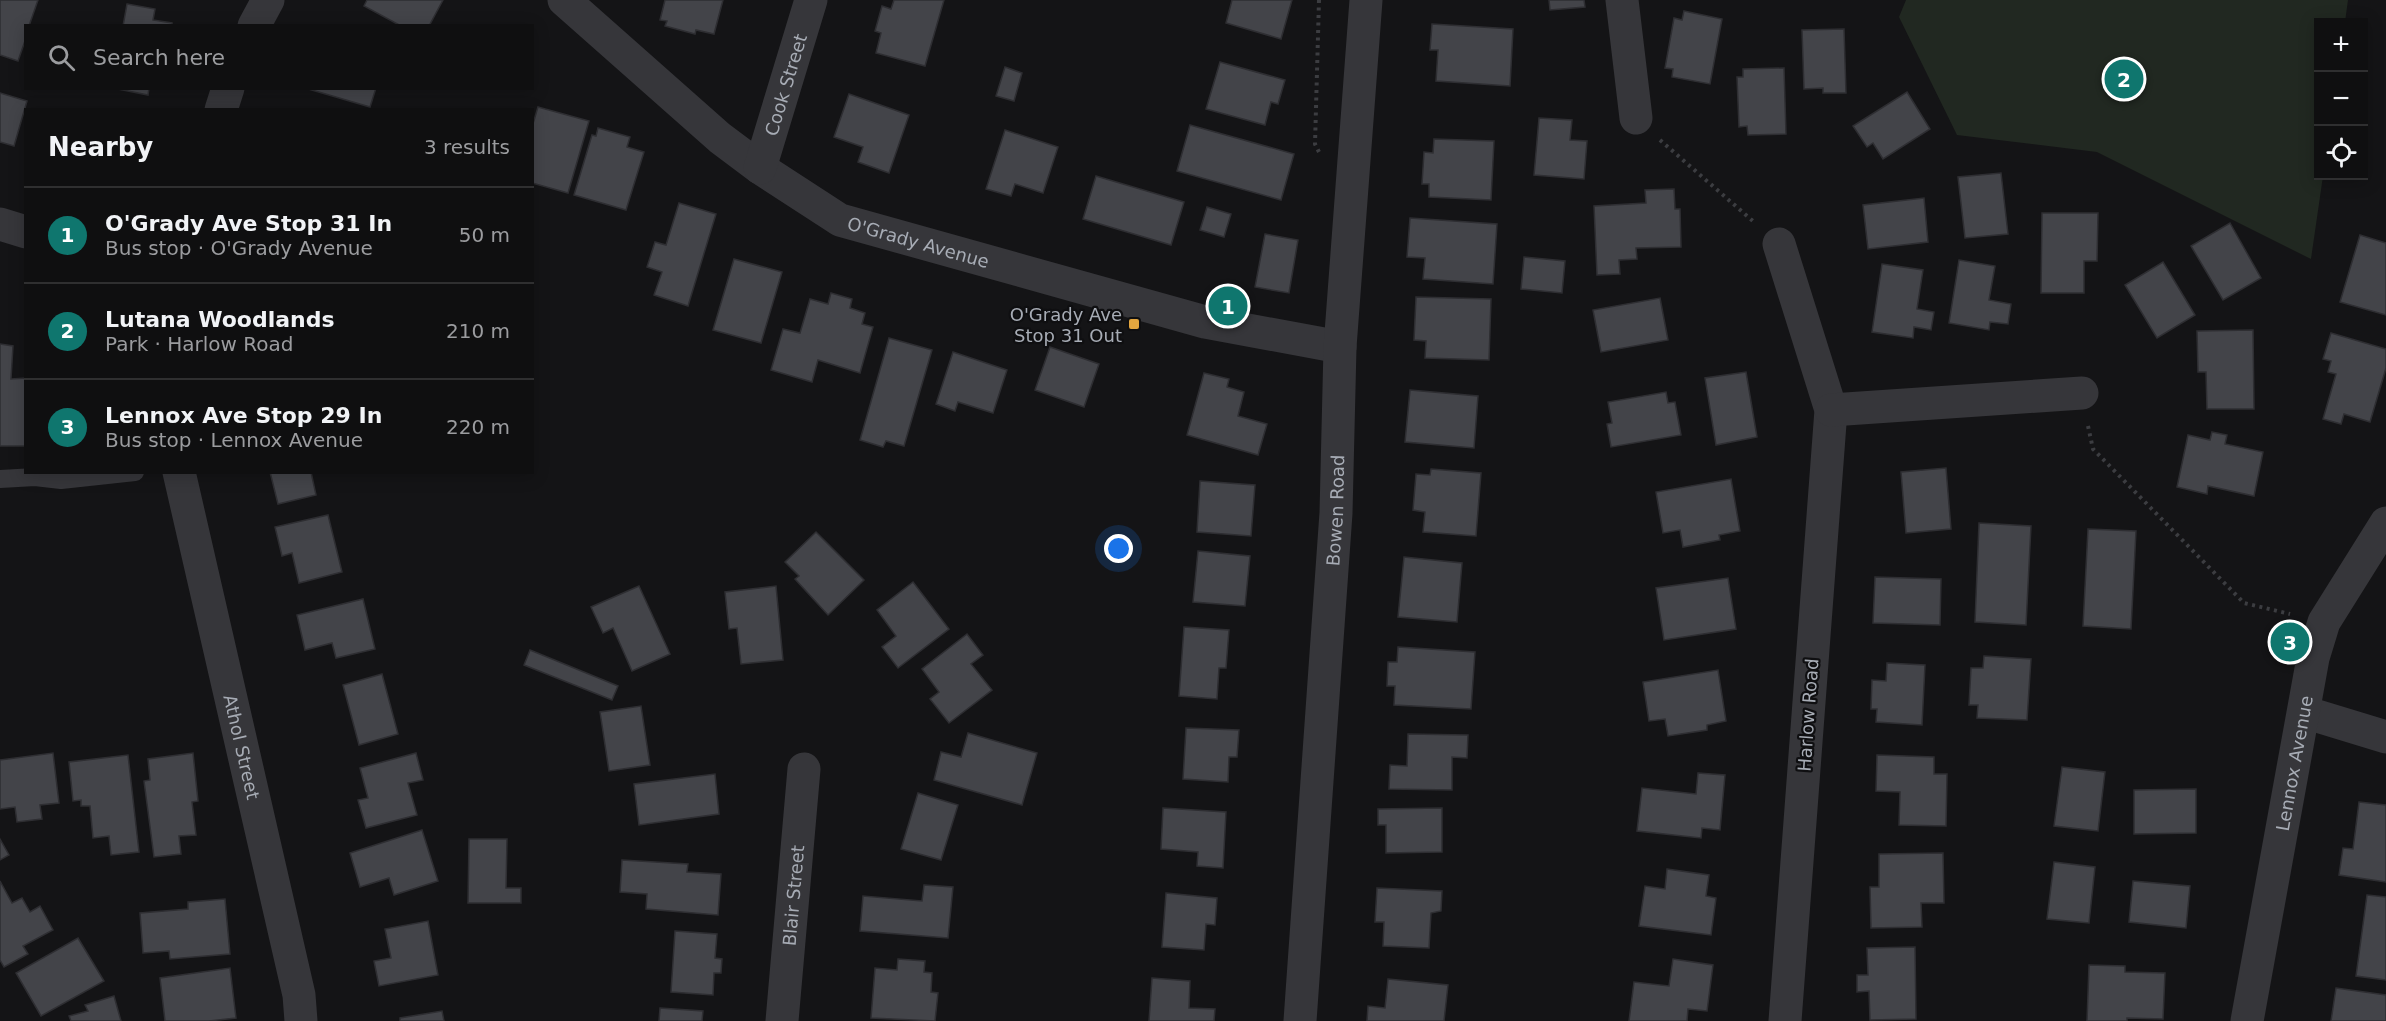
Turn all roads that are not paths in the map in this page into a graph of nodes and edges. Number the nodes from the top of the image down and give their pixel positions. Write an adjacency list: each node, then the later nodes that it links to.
1 (268, 0): 6 (street)
2 (564, 0): 10 (street, O'Grady Avenue)
3 (811, 0): 10 (street, Cook Street)
4 (1366, 0): 14 (street, Bowen Road)
5 (1622, 0): 9 (street)
6 (255, 24)
7 (227, 90): 8 (street)
8 (222, 108)
9 (1636, 118)
10 (760, 168): 14 (street, O'Grady Avenue)
11 (0, 224): 12 (street)
12 (24, 231)
13 (1779, 244): 16 (street, Harlow Road)
14 (1340, 347): 26 (street, Bowen Road)
15 (2082, 393): 16 (street)
16 (1831, 410): 27 (street, Harlow Road)
17 (116, 474): 19 (lane)
18 (179, 474): 24 (street, Athol Street)
19 (0, 478)
20 (2386, 523): 21 (street, Lennox Avenue)
21 (2304, 712): 22 (street); 28 (street, Lennox Avenue)
22 (2386, 737)
23 (804, 769): 25 (street, Blair Street)
24 (301, 1021)
25 (782, 1021)
26 (1300, 1021)
27 (1785, 1021)
28 (2247, 1021)

